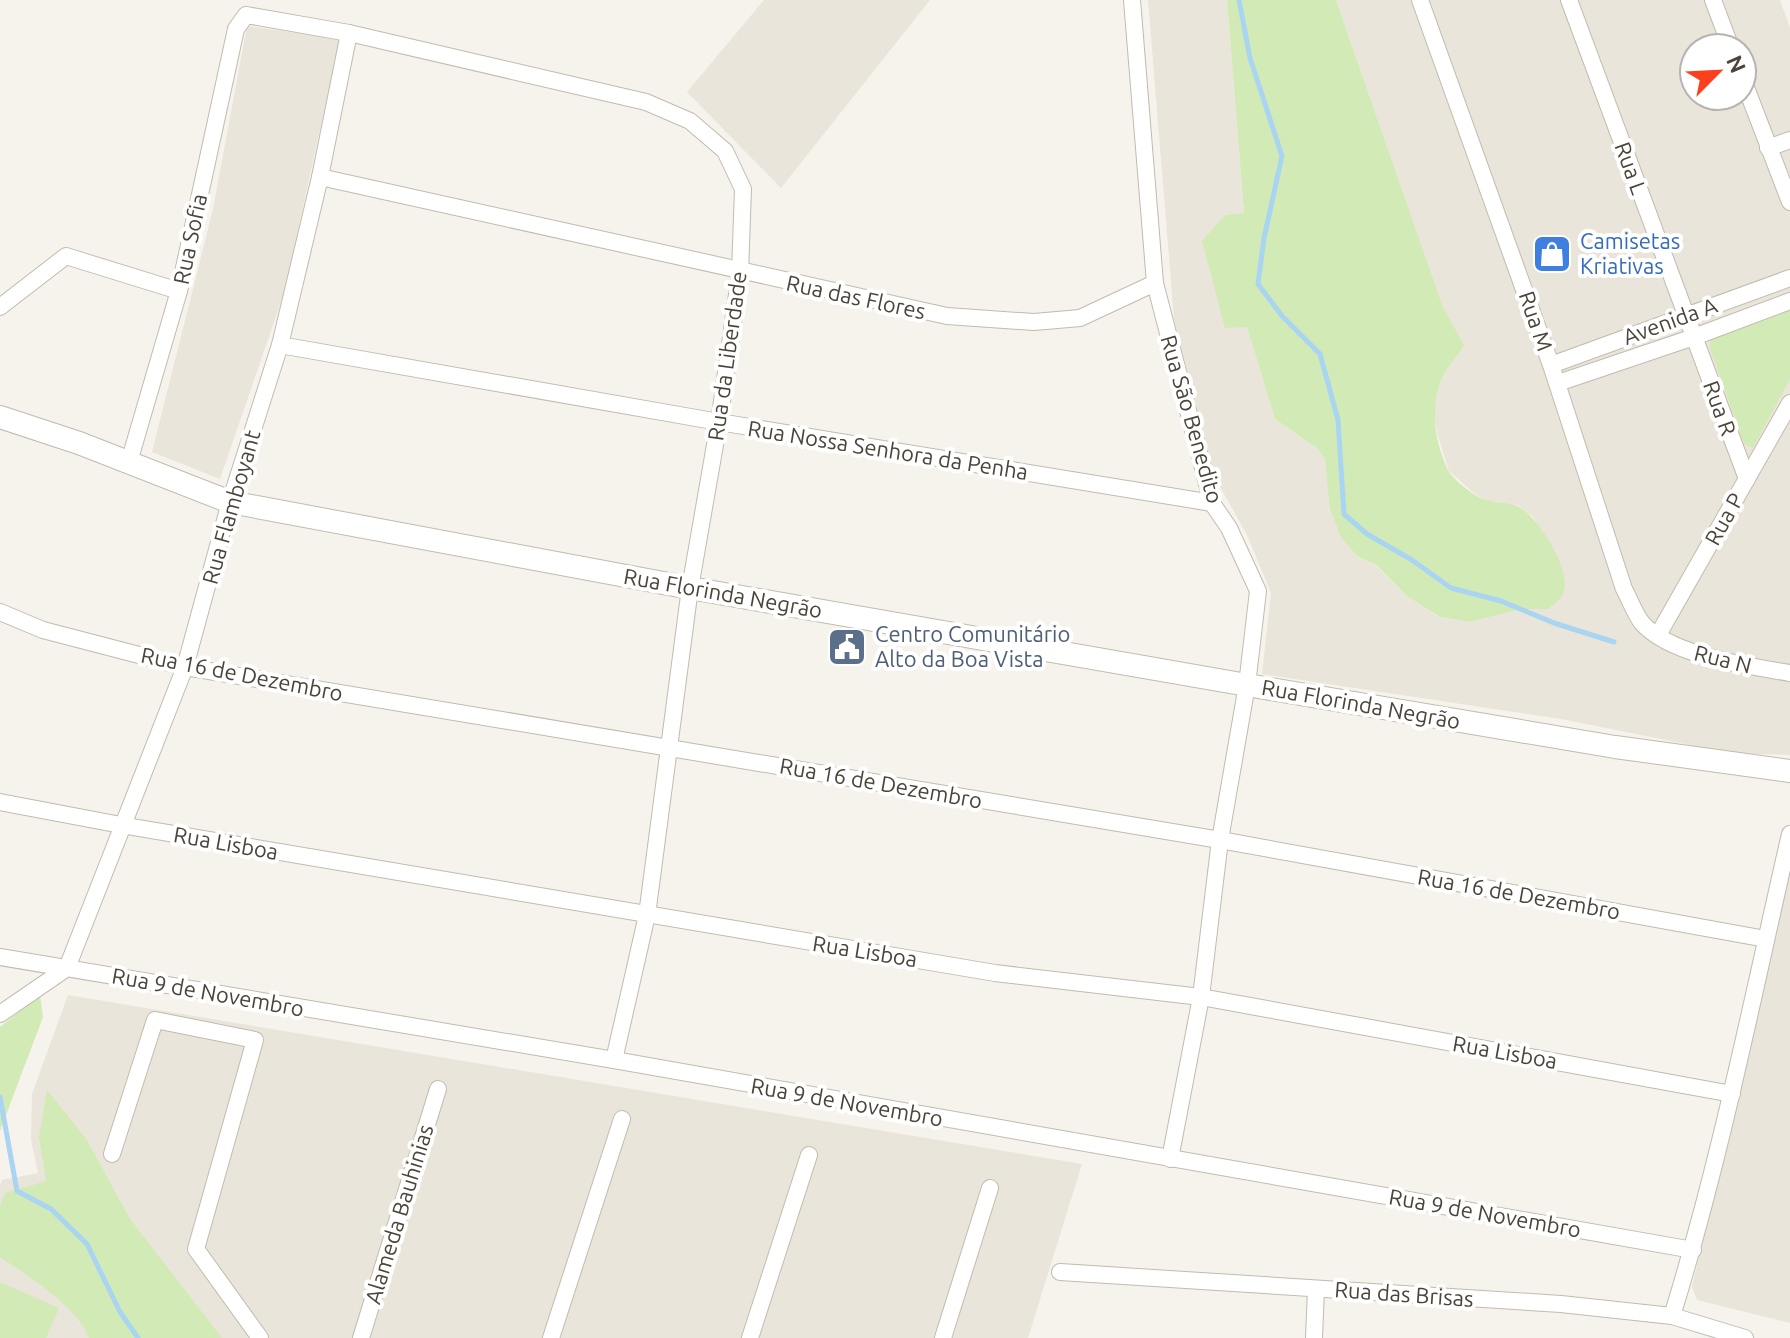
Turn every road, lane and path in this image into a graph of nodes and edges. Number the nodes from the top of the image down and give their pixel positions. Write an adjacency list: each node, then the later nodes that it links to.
1 (1132, 0): 15 (street, Rua São Benedito)
2 (1420, 0): 22 (street, Rua M)
3 (1569, 0): 19 (street, Rua L)
4 (1713, 0): 6 (street)
5 (246, 15): 7 (street, Rua da Liberdade); 16 (street, Rua Sofia)
6 (1725, 32)
7 (349, 33): 11 (street, Rua Flamboyant); 13 (street, Rua da Liberdade)
8 (1755, 112): 10 (street)
9 (1790, 140): 10 (street)
10 (1768, 148): 12 (street)
11 (320, 177): 13 (street, Rua das Flores); 21 (street, Rua Flamboyant)
12 (1790, 202)
13 (740, 273): 15 (street, Rua das Flores); 26 (street, Rua da Liberdade)
14 (1790, 278): 19 (street, Avenida A)
15 (1155, 283): 30 (street, Rua São Benedito)
16 (179, 291): 18 (street); 27 (street, Rua Sofia)
17 (1790, 301): 20 (street, Avenida A)
18 (0, 307)
19 (1685, 315): 20 (street, Rua L); 22 (street, Avenida A)
20 (1694, 337): 23 (street, Avenida A); 28 (street, Rua R)
21 (280, 345): 26 (street, Rua Nossa Senhora da Penha); 29 (street, Rua Flamboyant)
22 (1551, 365): 23 (street, Rua M)
23 (1558, 383): 33 (street, Rua M)
24 (1790, 403): 28 (street, Rua P)
25 (0, 417): 27 (street, Rua Florinda Negrão)
26 (719, 422): 30 (street, Rua Nossa Senhora da Penha); 31 (street, Rua da Liberdade)
27 (129, 462): 29 (street, Rua Florinda Negrão)
28 (1747, 479): 33 (street, Rua P)
29 (230, 502): 31 (street, Rua Florinda Negrão); 34 (street, Rua Flamboyant)
30 (1212, 503): 36 (street, Rua São Benedito)
31 (690, 588): 36 (street, Rua Florinda Negrão); 37 (street, Rua da Liberdade)
32 (0, 612): 34 (street, Rua 16 de Dezembro)
33 (1658, 635): 35 (street, Rua N)
34 (185, 667): 37 (street, Rua 16 de Dezembro); 40 (street, Rua Flamboyant)
35 (1790, 673)
36 (1247, 685): 38 (street, Rua Florinda Negrão); 42 (street, Rua São Benedito)
37 (669, 747): 42 (street, Rua 16 de Dezembro); 43 (street, Rua da Liberdade)
38 (1790, 771)
39 (0, 802): 40 (street, Rua Lisboa)
40 (121, 825): 43 (street, Rua Lisboa); 46 (street, Rua Flamboyant)
41 (1790, 834): 44 (street)
42 (1220, 840): 44 (street, Rua 16 de Dezembro); 47 (street, Rua São Benedito)
43 (647, 915): 47 (street, Rua Lisboa); 49 (street, Rua da Liberdade)
44 (1766, 939): 51 (street)
45 (0, 957): 46 (street, Rua 9 de Novembro)
46 (67, 968): 48 (street); 49 (street, Rua 9 de Novembro)
47 (1201, 997): 51 (street, Rua Lisboa); 55 (street, Rua São Benedito)
48 (0, 1014)
49 (614, 1060): 55 (street, Rua 9 de Novembro)
50 (438, 1089): 62 (street, Alameda Bauhinias)
51 (1732, 1094): 57 (street)
52 (622, 1119): 63 (street)
53 (112, 1154): 61 (street)
54 (809, 1155): 64 (street)
55 (1170, 1159): 57 (street, Rua 9 de Novembro)
56 (990, 1188): 65 (street)
57 (1693, 1250): 60 (street)
58 (1060, 1272): 59 (street, Rua das Brisas)
59 (1316, 1289): 60 (street, Rua das Brisas); 66 (street)
60 (1672, 1316): 67 (street, Rua das Brisas)
61 (260, 1338)
62 (361, 1338)
63 (551, 1338)
64 (750, 1338)
65 (943, 1338)
66 (1314, 1338)
67 (1745, 1338)

